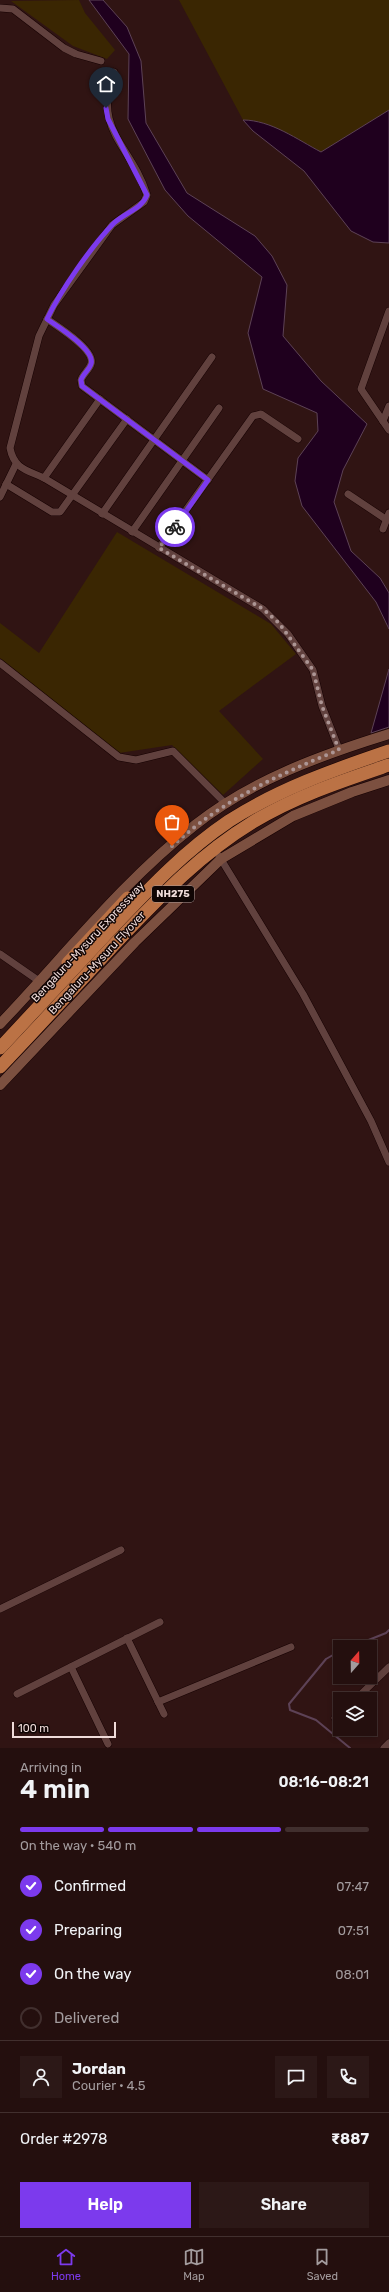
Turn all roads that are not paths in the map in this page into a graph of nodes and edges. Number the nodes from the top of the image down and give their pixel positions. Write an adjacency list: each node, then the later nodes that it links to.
1 (0, 8): 2 (street)
2 (101, 61)
3 (114, 72): 5 (street)
4 (389, 311): 11 (street)
5 (47, 319): 7 (street); 16 (street)
6 (212, 356): 14 (street)
7 (100, 399): 10 (street); 17 (street)
8 (389, 406): 11 (street)
9 (219, 408): 15 (street)
10 (127, 419): 14 (street); 21 (street)
11 (383, 421): 12 (street)
12 (389, 430)
13 (298, 439): 18 (street)
14 (154, 440): 15 (street); 23 (street)
15 (182, 461): 18 (street); 26 (street)
16 (16, 464): 17 (street); 19 (street)
17 (44, 478): 21 (street)
18 (208, 480): 27 (street)
19 (6, 484): 21 (street); 22 (street)
20 (348, 494): 24 (street)
21 (72, 495): 23 (street)
22 (0, 497)
23 (102, 514): 26 (street)
24 (388, 517): 25 (street)
25 (383, 529)
26 (132, 532): 27 (street)
27 (159, 548): 30 (street)
28 (0, 663): 34 (street)
29 (387, 740): 30 (street, Bengaluru-Mysuru Expressway / NH275); 39 (highway, Bengaluru-Mysuru Expressway / NH275); 40 (highway, Bengaluru-Mysuru Flyover / NH275)
30 (339, 750): 34 (street, Bengaluru-Mysuru Expressway / NH275)
31 (389, 765): 41 (highway, Bengaluru-Mysuru Flyover / NH275)
32 (389, 773): 35 (highway, NH275)
33 (389, 780): 35 (street, NH275)
34 (226, 804): 37 (street, Bengaluru-Mysuru Expressway / NH275)
35 (220, 856): 42 (highway, NH275); 43 (street, NH275); 44 (street)
36 (0, 954): 37 (street)
37 (39, 982): 38 (street, Bengaluru-Mysuru Expressway / NH275)
38 (0, 1024)
39 (0, 1036)
40 (0, 1048)
41 (0, 1067)
42 (0, 1076)
43 (0, 1086)
44 (389, 1162)
45 (120, 1550): 46 (street)
46 (0, 1609)
47 (160, 1622): 48 (street)
48 (127, 1638): 50 (street); 54 (street)
49 (291, 1647): 54 (street)
50 (71, 1667): 53 (street); 57 (street)
51 (389, 1667): 52 (street)
52 (363, 1692)
53 (17, 1694)
54 (158, 1702): 55 (street)
55 (164, 1714)
56 (389, 1743): 58 (street)
57 (108, 1744)
58 (384, 1748)

